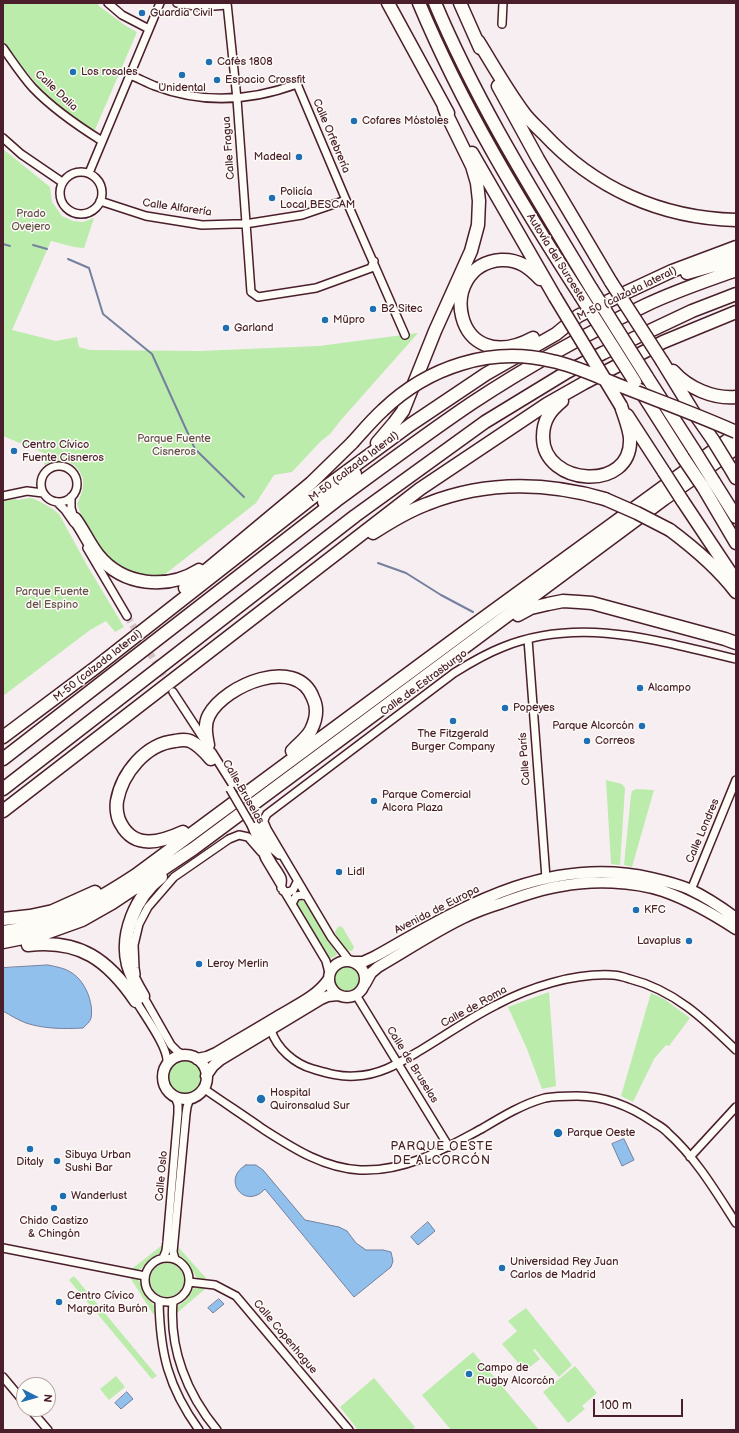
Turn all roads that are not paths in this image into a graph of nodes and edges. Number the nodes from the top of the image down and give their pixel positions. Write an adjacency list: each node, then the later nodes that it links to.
1 (108, 3): 11 (street)
2 (160, 3): 11 (street)
3 (177, 3): 9 (street)
4 (388, 3): 16 (highway)
5 (417, 3): 55 (highway, Autovía del Suroeste, bridge)
6 (434, 3): 53 (highway, Autovía del Suroeste, bridge)
7 (460, 3): 12 (highway)
8 (503, 3): 10 (street)
9 (227, 4): 15 (street, Calle Fragua)
10 (502, 24)
11 (149, 29): 14 (street)
12 (478, 41): 23 (highway); 37 (highway, bridge)
13 (3, 48): 18 (street, Calle Dalia)
14 (130, 74): 15 (street); 18 (street)
15 (237, 98): 21 (street, Calle Orfebrería); 24 (street, Calle Fragua)
16 (444, 107): 30 (highway); 47 (highway)
17 (3, 138): 20 (street)
18 (102, 141): 19 (street)
19 (89, 173): 20 (street); 22 (street)
20 (62, 182): 22 (street)
21 (346, 200): 24 (street, Calle Alfarería); 27 (street, Calle Orfebrería)
22 (100, 201): 24 (street, Calle Alfarería)
23 (736, 220)
24 (246, 224): 27 (street, Calle Fragua)
25 (736, 247): 32 (highway, M-50 (calzada lateral))
26 (736, 259): 34 (highway)
27 (374, 261): 35 (street, Calle Orfebrería)
28 (736, 270): 56 (highway)
29 (736, 294): 70 (highway)
30 (555, 297): 32 (highway); 40 (highway, bridge)
31 (736, 312): 36 (highway)
32 (578, 316): 34 (highway, M-50 (calzada lateral))
33 (736, 317): 36 (highway)
34 (556, 334): 41 (highway, M-50 (calzada lateral))
35 (405, 335)
36 (671, 339): 38 (highway)
37 (662, 361): 39 (highway); 44 (highway, bridge)
38 (584, 383): 40 (highway); 60 (highway)
39 (736, 398)
40 (621, 406): 57 (highway, bridge)
41 (410, 425): 47 (highway, M-50 (calzada lateral)); 56 (highway)
42 (736, 433): 46 (highway, bridge); 61 (highway)
43 (736, 448): 65 (highway)
44 (736, 478)
45 (41, 480): 48 (street); 49 (street); 51 (street)
46 (310, 483): 54 (highway); 68 (highway)
47 (327, 486): 68 (highway, M-50 (calzada lateral))
48 (28, 491): 49 (street); 50 (street)
49 (43, 492): 52 (street)
50 (3, 496)
51 (71, 497): 52 (street); 54 (street)
52 (57, 502): 54 (street)
53 (736, 517)
54 (76, 524): 59 (street)
55 (736, 543)
56 (269, 553): 72 (highway)
57 (736, 581)
58 (736, 592): 60 (highway, bridge)
59 (126, 616)
60 (243, 624): 78 (highway)
61 (467, 630): 71 (highway); 97 (highway)
62 (528, 639): 64 (street, Calle de Estrasburgo); 79 (street, Calle de Estrasburgo); 86 (street, Calle París)
63 (736, 643): 65 (highway)
64 (736, 659)
65 (434, 671): 83 (highway)
66 (173, 692): 67 (street, Calle Bruselas)
67 (197, 730): 69 (street, Calle Bruselas); 73 (street, Calle Bruselas)
68 (3, 737)
69 (208, 745): 71 (highway); 75 (street, Calle Bruselas)
70 (57, 747): 76 (highway); 77 (highway)
71 (292, 751): 81 (highway)
72 (3, 759)
73 (211, 759): 75 (street, Calle Bruselas); 81 (highway)
74 (736, 780): 89 (street, Calle Londres)
75 (232, 788): 80 (street, Calle Bruselas)
76 (3, 789)
77 (3, 798)
78 (3, 811)
79 (264, 822): 82 (street); 85 (street, Calle Bruselas)
80 (253, 823): 82 (street, Calle Bruselas); 84 (street, Calle Bruselas)
81 (183, 832): 92 (highway)
82 (263, 835): 85 (street, Calle Bruselas); 88 (street, Calle Bruselas)
83 (193, 849): 98 (highway); 105 (highway)
84 (261, 852): 88 (street, Calle Bruselas); 105 (street)
85 (290, 870): 87 (street, Calle Bruselas)
86 (546, 878): 89 (street, Avenida de Europa); 100 (street, Avenida de Europa)
87 (297, 882): 88 (street); 90 (street, Calle Bruselas)
88 (282, 889): 91 (street, Calle Bruselas)
89 (690, 890): 93 (street, Avenida de Europa)
90 (306, 896): 91 (street); 100 (street, Calle Bruselas)
91 (292, 904): 101 (street, Calle Bruselas)
92 (58, 910): 94 (highway); 95 (highway)
93 (736, 918)
94 (3, 919)
95 (3, 925)
96 (736, 929): 102 (street, Avenida de Europa)
97 (3, 932)
98 (3, 942)
99 (3, 948): 105 (highway)
100 (352, 961): 101 (street); 102 (street)
101 (329, 976): 103 (street); 109 (street)
102 (365, 984): 104 (street)
103 (338, 995): 104 (street); 106 (street)
104 (356, 995): 111 (street, Calle de Bruselas)
105 (139, 998): 108 (street); 110 (street)
106 (271, 1030): 111 (street, Calle de Roma); 112 (street)
107 (736, 1050): 111 (street, Calle de Roma)
108 (184, 1055): 109 (street); 110 (street)
109 (198, 1059): 112 (street)
110 (168, 1063): 114 (street)
111 (398, 1064): 117 (street, Calle de Bruselas)
112 (206, 1076): 113 (street)
113 (203, 1088): 115 (street); 117 (street)
114 (175, 1096): 115 (street); 121 (street, Calle Oslo)
115 (190, 1098): 122 (street, Calle Oslo)
116 (736, 1107): 118 (street)
117 (449, 1147): 118 (street)
118 (690, 1157): 119 (street)
119 (736, 1223)
120 (3, 1248): 123 (street)
121 (163, 1258): 122 (street); 123 (street)
122 (175, 1259): 124 (street)
123 (145, 1276): 125 (street)
124 (189, 1282): 126 (street); 133 (street, Calle Copenhague)
125 (159, 1301): 126 (street); 131 (street)
126 (173, 1301): 132 (street)
127 (3, 1377): 128 (street)
128 (16, 1392)
129 (37, 1417): 130 (street)
130 (48, 1430)
131 (199, 1430)
132 (217, 1430)
133 (349, 1430)

